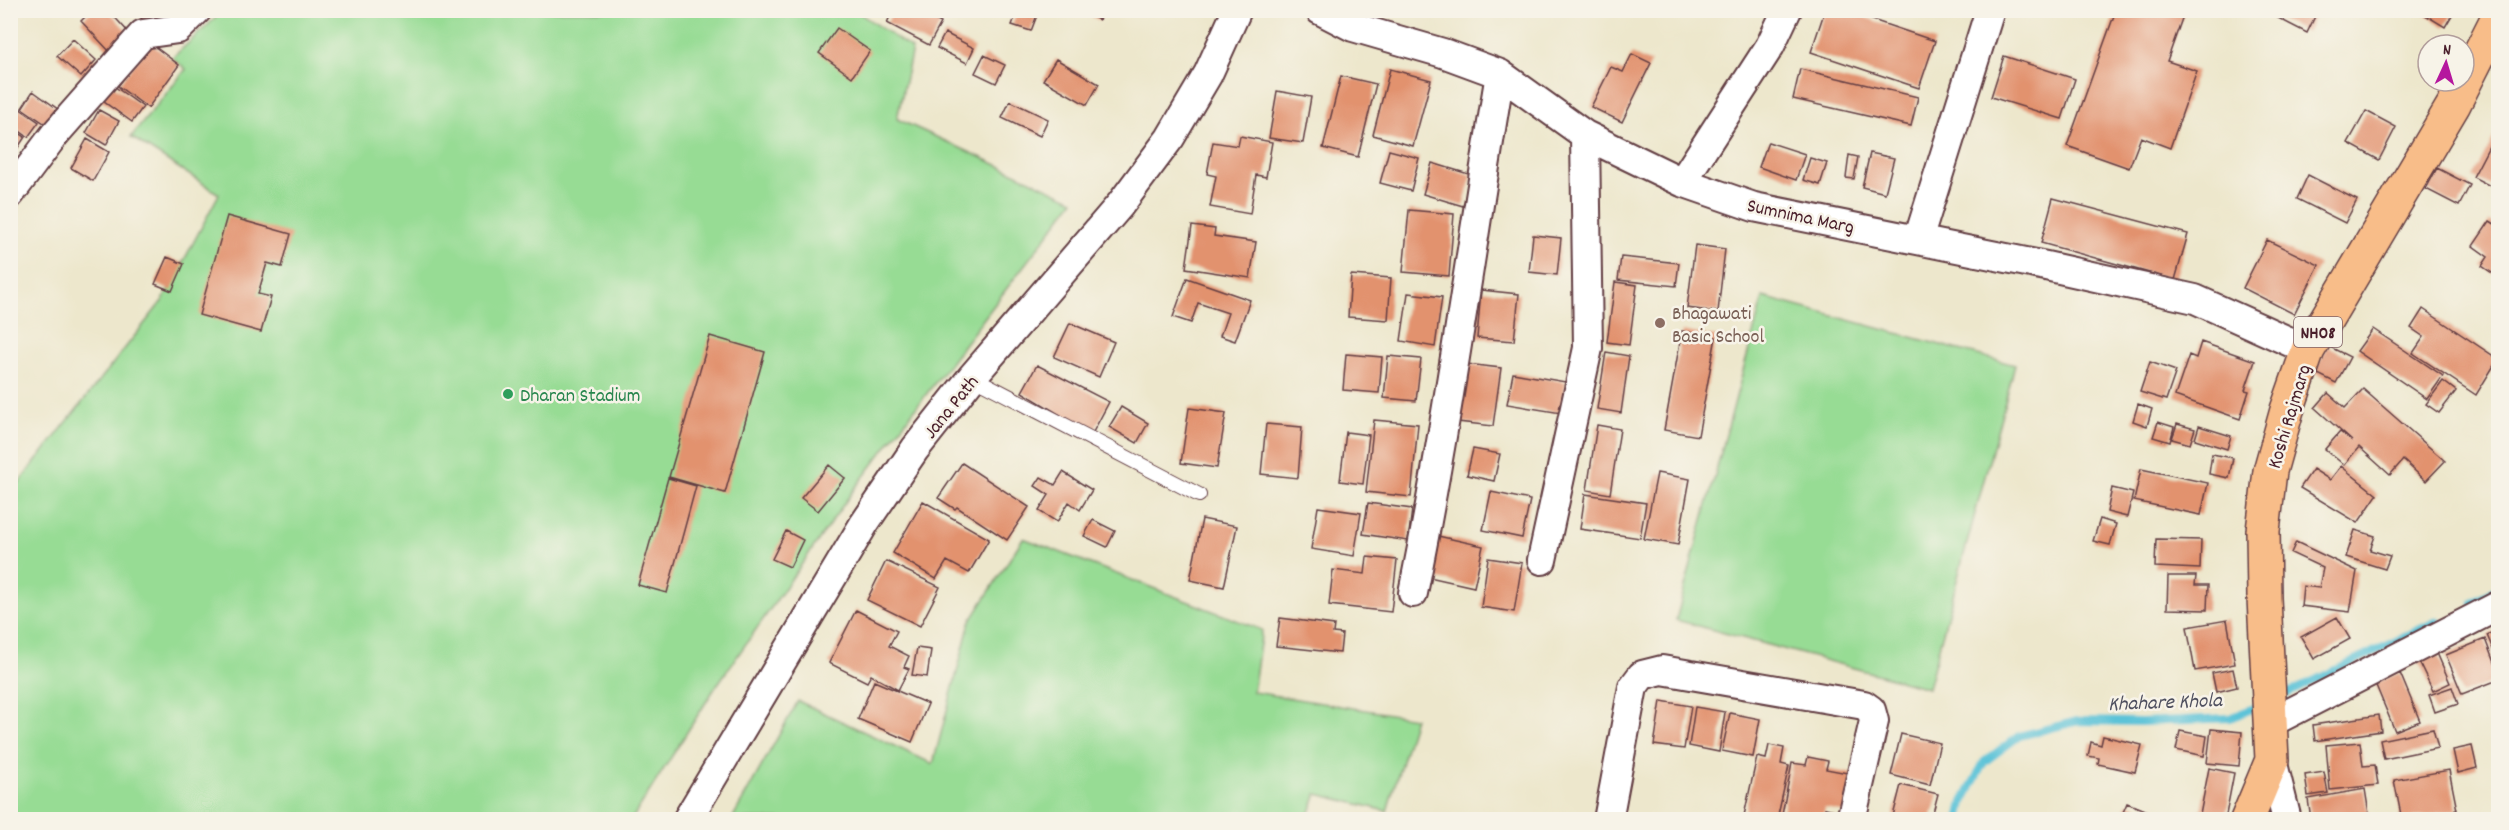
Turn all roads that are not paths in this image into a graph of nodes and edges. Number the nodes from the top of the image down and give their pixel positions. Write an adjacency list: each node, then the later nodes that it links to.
1 (197, 10): 10 (street)
2 (1237, 10): 13 (street, Jana Path)
3 (1320, 10): 7 (street, Sumnima Marg)
4 (1787, 10): 9 (street)
5 (1990, 10): 11 (street)
6 (2499, 17): 12 (main road, Koshi Rajmarg / NH08)
7 (1500, 74): 8 (street, Sumnima Marg); 16 (street)
8 (1586, 135): 9 (street, Sumnima Marg); 15 (street)
9 (1682, 182): 11 (street, Sumnima Marg)
10 (10, 194)
11 (1918, 240): 12 (street, Sumnima Marg)
12 (2308, 350): 18 (main road, Koshi Rajmarg / NH08)
13 (972, 377): 14 (lane); 20 (street, Jana Path)
14 (1199, 495)
15 (1542, 560)
16 (1413, 593)
17 (2499, 606): 18 (street)
18 (2270, 720): 19 (main road, NH08)
19 (2272, 760): 23 (main road, NH08); 24 (street)
20 (687, 819)
21 (1608, 819): 22 (street)
22 (1851, 819)
23 (2247, 819)
24 (2288, 819)

